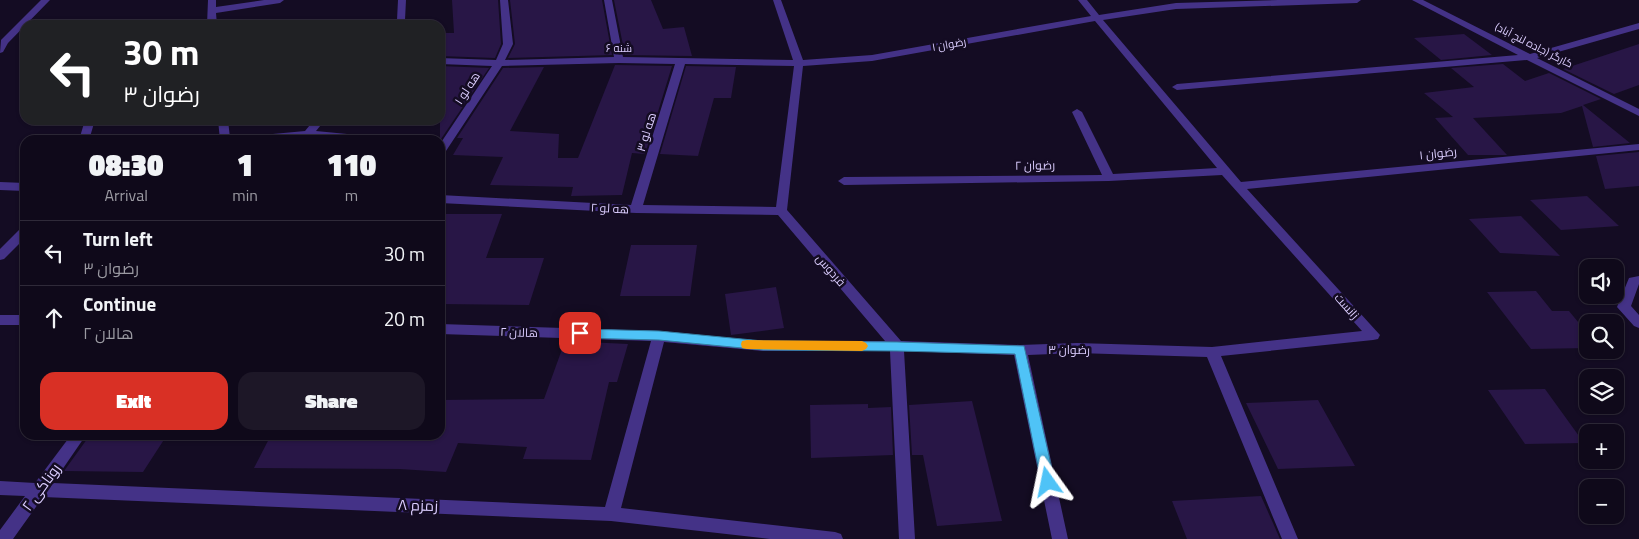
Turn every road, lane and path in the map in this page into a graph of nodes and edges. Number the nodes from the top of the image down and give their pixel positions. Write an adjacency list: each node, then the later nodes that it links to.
1 (46, 0): 13 (street)
2 (212, 0): 11 (street)
3 (280, 0): 11 (street)
4 (402, 0): 15 (street)
5 (504, 0): 23 (street, هه لو ۱)
6 (608, 0): 20 (street)
7 (777, 0): 24 (street)
8 (1082, 0): 12 (street, زانست)
9 (1357, 0): 12 (street, رضوان ۱)
10 (1416, 0): 19 (street, کارگر (جاده لنج آباد))
11 (210, 10): 14 (street)
12 (1098, 18): 24 (street, رضوان ۱); 34 (street, زانست)
13 (26, 20)
14 (211, 20)
15 (401, 20)
16 (20, 25): 18 (street)
17 (1639, 26): 19 (street)
18 (1, 44)
19 (1530, 57): 25 (street); 27 (street, کارگر (جاده لنج آباد))
20 (619, 60): 22 (street, شنه ۶); 23 (street, شنه ۶)
21 (445, 61): 23 (street, شنه ۶)
22 (681, 61): 24 (street, شنه ۶); 41 (street, هه لو ۳)
23 (499, 63): 32 (street, هه لو ۱)
24 (799, 63): 42 (street)
25 (1177, 87)
26 (1078, 112): 35 (street)
27 (1639, 113)
28 (316, 125): 29 (street)
29 (308, 134): 30 (street); 31 (street)
30 (296, 135)
31 (320, 135)
32 (445, 144)
33 (1639, 147): 38 (street, رضوان ۱)
34 (1225, 171): 35 (street, رضوان ۲); 38 (street, زانست)
35 (1109, 178): 36 (street, رضوان ۲)
36 (844, 181)
37 (0, 186): 39 (street)
38 (1240, 186): 53 (street, زانست)
39 (20, 187)
40 (445, 199): 41 (street, هه لو ۲)
41 (636, 209): 42 (street, هه لو ۲)
42 (781, 211): 51 (street, فردوس)
43 (20, 236): 44 (street)
44 (0, 256)
45 (1639, 280): 48 (street)
46 (0, 320): 47 (street)
47 (20, 320)
48 (1639, 324)
49 (445, 329): 50 (street, هالان ۲)
50 (659, 336): 51 (street, هالان ۲); 57 (street)
51 (897, 346): 52 (street, رضوان ۳); 60 (street)
52 (1020, 350): 53 (street, رضوان ۳); 61 (street)
53 (1212, 352): 62 (street)
54 (75, 440): 56 (street, روناکی ۲)
55 (0, 488): 56 (street, زمزم ۸)
56 (39, 490): 57 (street, زمزم ۸); 58 (street, روناکی ۲)
57 (611, 514): 59 (street, زمزم ۸)
58 (3, 539)
59 (835, 539)
60 (907, 539)
61 (1060, 539)
62 (1290, 539)

